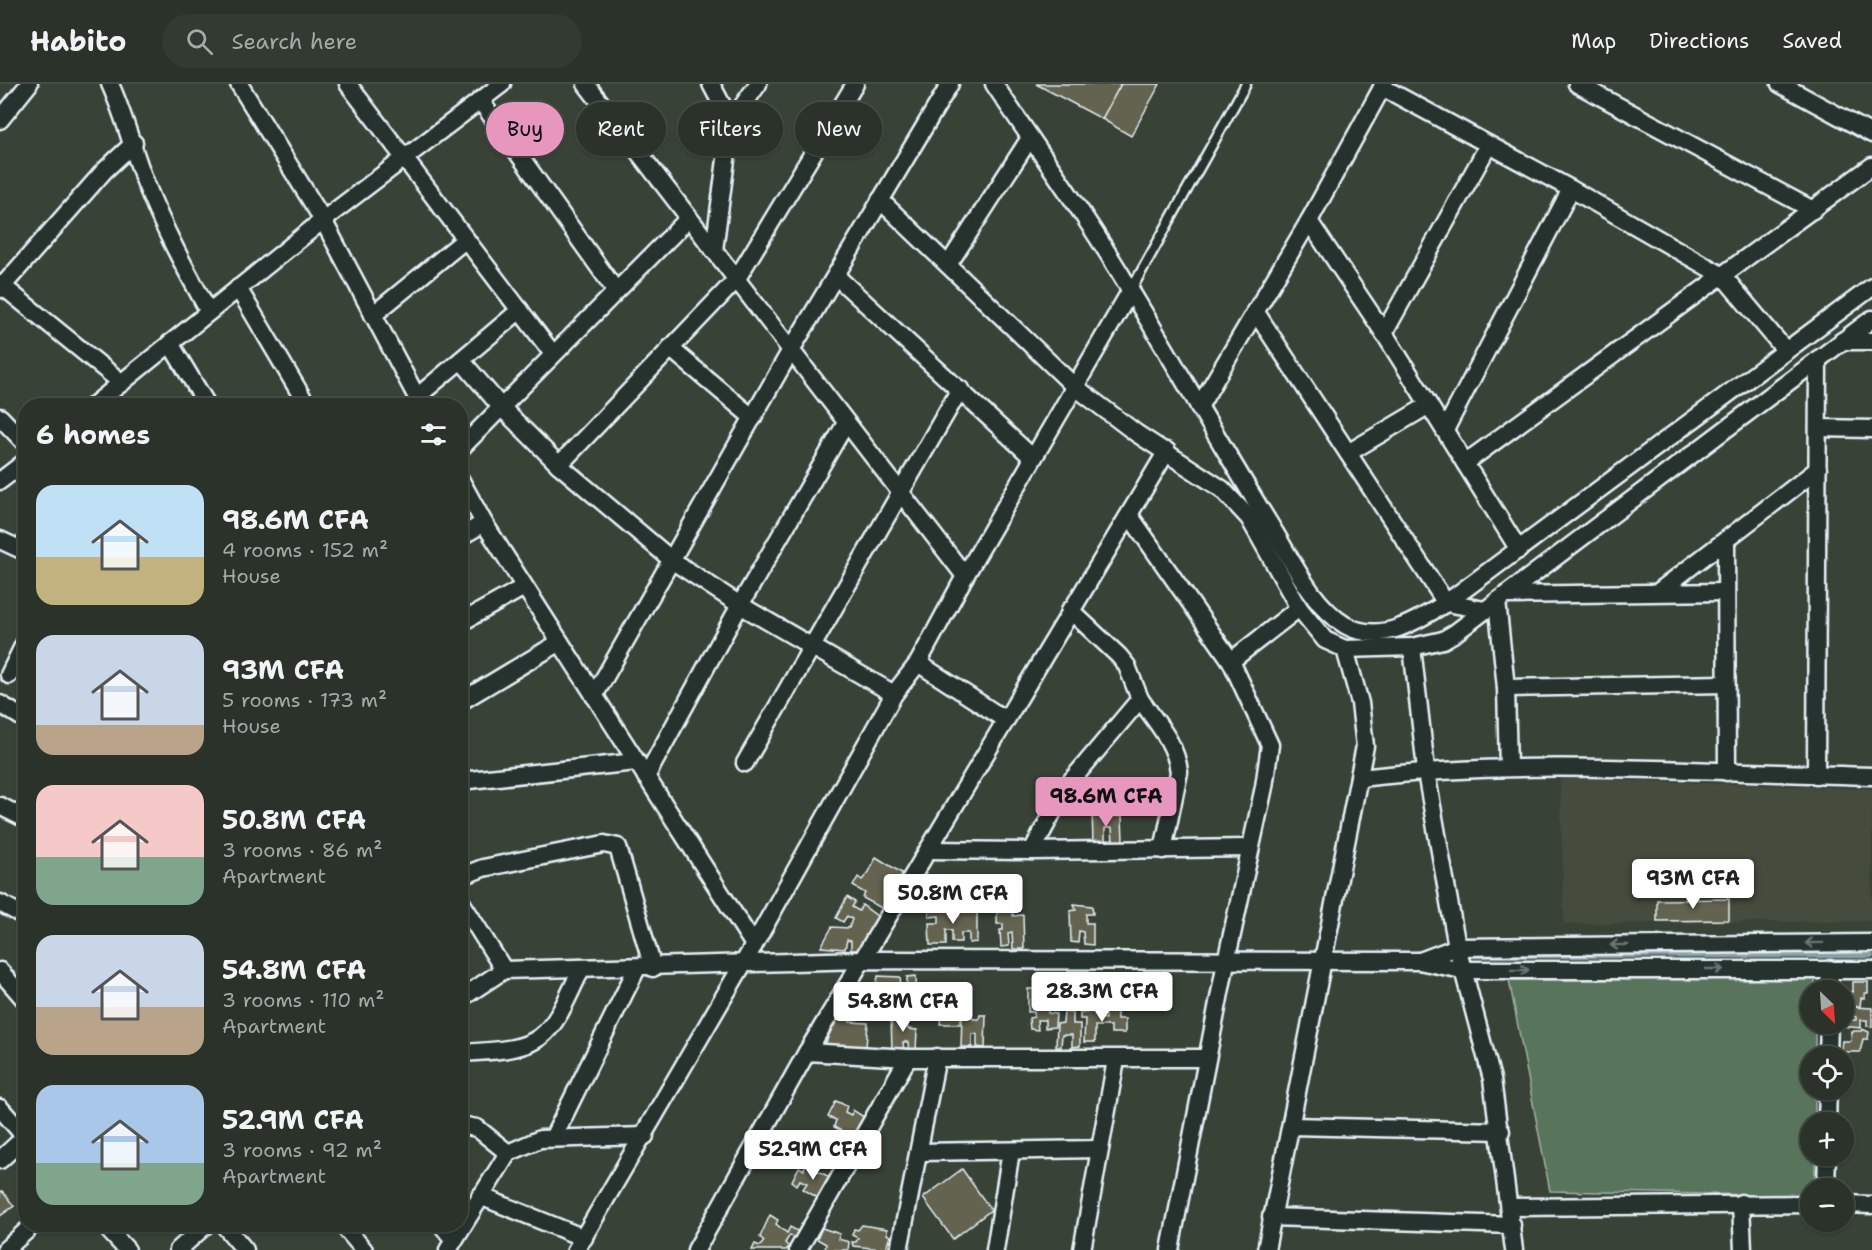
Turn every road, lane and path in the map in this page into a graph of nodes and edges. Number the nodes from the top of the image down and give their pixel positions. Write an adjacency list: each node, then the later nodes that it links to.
1 (110, 84): 23 (street)
2 (239, 84): 32 (street)
3 (348, 84): 26 (street)
4 (502, 84): 17 (street)
5 (586, 84): 31 (street)
6 (711, 84): 18 (street)
7 (758, 84): 19 (street)
8 (855, 84): 16 (street)
9 (950, 84): 29 (street)
10 (994, 84): 22 (street)
11 (1246, 84): 43 (lane)
12 (1577, 84): 30 (street)
13 (1780, 84): 21 (street)
14 (1383, 86): 24 (street); 33 (street)
15 (24, 87): 20 (street)
16 (843, 91): 39 (street)
17 (480, 100): 26 (street); 44 (street)
18 (720, 102)
19 (745, 102)
20 (0, 120)
21 (1872, 134)
22 (1030, 138): 36 (street); 43 (street)
23 (134, 143): 40 (street); 47 (street)
24 (1488, 146): 28 (street); 50 (street)
25 (726, 156): 35 (street)
26 (404, 157): 32 (street); 34 (street)
27 (1872, 166): 30 (street)
28 (1571, 189): 38 (street); 76 (street)
29 (880, 200): 36 (street); 37 (street)
30 (1813, 210): 38 (street)
31 (689, 218): 35 (street); 44 (street)
32 (323, 220): 42 (street); 48 (street)
33 (1309, 221): 46 (street); 50 (street)
34 (466, 239): 45 (street); 48 (street)
35 (714, 250): 39 (street)
36 (948, 265): 61 (street)
37 (836, 276): 55 (street); 62 (street)
38 (1724, 276): 56 (street); 82 (street)
39 (736, 279): 54 (street); 55 (street)
40 (1, 286): 60 (street)
41 (1872, 287): 56 (street)
42 (238, 288): 47 (street); 65 (street)
43 (1131, 290): 61 (street); 70 (street)
44 (616, 291): 57 (street)
45 (520, 310): 57 (street); 59 (street)
46 (1255, 311): 70 (street); 80 (street)
47 (209, 312): 53 (street)
48 (373, 315): 66 (street)
49 (1872, 319): 51 (street)
50 (1384, 333): 68 (street)
51 (1842, 341): 52 (street); 58 (street)
52 (1872, 341)
53 (170, 343): 60 (street); 64 (street)
54 (670, 348): 72 (street); 83 (street)
55 (791, 350): 72 (street); 73 (street)
56 (1786, 351): 95 (street)
57 (553, 354): 69 (street)
58 (1818, 359): 74 (street); 101 (street)
59 (460, 360): 67 (street); 69 (street)
60 (122, 383): 63 (street)
61 (1074, 386): 79 (street); 81 (street)
62 (960, 389): 81 (street); 87 (street)
63 (103, 398)
64 (203, 398)
65 (303, 398)
66 (417, 398)
67 (422, 398)
68 (1429, 405): 76 (street); 80 (street)
69 (501, 407): 78 (street); 83 (street)
70 (1199, 407): 102 (street)
71 (0, 417): 77 (street)
72 (753, 418): 96 (street)
73 (846, 423): 87 (street); 103 (street)
74 (1818, 428): 75 (street); 85 (street)
75 (1872, 429)
76 (1445, 430): 82 (street)
77 (18, 436)
78 (468, 441)
79 (1167, 451): 89 (street); 104 (street)
80 (1348, 453): 102 (street)
81 (1033, 458): 97 (street)
82 (1465, 463): 95 (street)
83 (559, 465): 96 (street)
84 (18, 467): 86 (street)
85 (1818, 469): 93 (street); 129 (street)
86 (0, 481)
87 (900, 492): 97 (street); 108 (street)
88 (468, 494): 90 (street)
89 (1130, 516): 105 (street); 112 (street)
90 (484, 523): 91 (street); 98 (street)
91 (468, 532)
92 (0, 540): 94 (street)
93 (1726, 542): 99 (street); 100 (street)
94 (18, 548)
95 (1519, 550): 102 (street)
96 (673, 561): 103 (street); 118 (street)
97 (965, 576): 113 (street)
98 (524, 587): 106 (street); 107 (street)
99 (1658, 592): 100 (street); 101 (street)
100 (1726, 592): 115 (street)
101 (1496, 602): 102 (street); 109 (street); 116 (street)
102 (1446, 603)
103 (740, 605): 108 (street); 131 (street)
104 (1299, 608): 110 (street); 112 (street)
105 (1070, 610): 120 (street); 123 (street)
106 (468, 618)
107 (560, 642): 118 (street); 119 (street)
108 (815, 646): 117 (street); 125 (street)
109 (1412, 647): 110 (street); 127 (street)
110 (1345, 649): 132 (street)
111 (18, 653): 114 (street)
112 (1230, 661): 136 (street)
113 (918, 663): 117 (street); 123 (street)
114 (4, 677)
115 (1726, 684): 116 (street); 128 (street)
116 (1506, 688): 126 (street)
117 (894, 694): 145 (street)
118 (594, 696): 124 (street)
119 (468, 697)
120 (1140, 699): 138 (street); 139 (street)
121 (0, 704): 122 (street)
122 (18, 715)
123 (1004, 719): 137 (street)
124 (636, 762): 131 (street); 133 (street)
125 (745, 763)
126 (1508, 767): 127 (street); 128 (street)
127 (1427, 771): 132 (street); 146 (street)
128 (1727, 772): 129 (street)
129 (1816, 775): 130 (street)
130 (1872, 776)
131 (646, 777): 145 (street)
132 (1360, 778): 148 (street)
133 (468, 780)
134 (0, 806): 135 (street)
135 (18, 815)
136 (1250, 848): 138 (street); 150 (street)
137 (928, 850): 139 (street); 147 (street)
138 (1163, 850): 139 (street)
139 (1032, 852)
140 (468, 874): 152 (street)
141 (0, 903): 142 (street)
142 (18, 913)
143 (468, 913): 155 (street)
144 (1872, 943): 146 (street, one-way to 146)
145 (754, 945): 151 (street)
146 (1457, 947): 149 (street); 156 (street)
147 (863, 960): 150 (street); 151 (street); 162 (street)
148 (1324, 960): 149 (street); 150 (street); 170 (street)
149 (1419, 961): 156 (street)
150 (1226, 962): 166 (street)
151 (742, 964): 152 (street); 173 (street)
152 (645, 968): 153 (street); 174 (street)
153 (581, 969): 155 (street); 163 (street)
154 (1830, 969): 156 (street, one-way to 154); 157 (street); 159 (street)
155 (504, 970): 161 (street)
156 (1462, 970): 172 (street)
157 (1872, 970)
158 (0, 971): 160 (street)
159 (1829, 980)
160 (18, 992)
161 (468, 994)
162 (807, 1052): 165 (street); 201 (street)
163 (468, 1053)
164 (937, 1057): 165 (street); 167 (street); 179 (street)
165 (909, 1058): 202 (street)
166 (1207, 1058): 167 (street); 206 (street)
167 (1116, 1059): 176 (street)
168 (0, 1108): 171 (street)
169 (468, 1126): 178 (street)
170 (1291, 1126): 172 (street); 188 (street)
171 (18, 1129)
172 (1501, 1131): 186 (street)
173 (645, 1136): 174 (street); 195 (street)
174 (553, 1138): 178 (street)
175 (18, 1143): 180 (street)
176 (1100, 1149): 177 (street); 205 (street)
177 (1011, 1150): 179 (street); 204 (street)
178 (508, 1152): 181 (street)
179 (919, 1152): 203 (street)
180 (0, 1160)
181 (480, 1196): 187 (street); 195 (street)
182 (1741, 1203): 183 (street); 186 (street); 209 (street)
183 (1800, 1204)
184 (1854, 1204): 185 (street)
185 (1872, 1205)
186 (1509, 1207): 189 (street)
187 (468, 1216)
188 (1271, 1217): 189 (street); 207 (street)
189 (1512, 1225): 208 (street)
190 (24, 1232): 196 (street)
191 (110, 1232): 197 (street)
192 (198, 1232): 198 (street)
193 (229, 1232): 199 (street)
194 (349, 1232): 200 (street)
195 (580, 1244)
196 (3, 1249)
197 (127, 1250)
198 (178, 1250)
199 (245, 1250)
200 (364, 1250)
201 (696, 1250)
202 (798, 1250)
203 (899, 1250)
204 (995, 1250)
205 (1082, 1250)
206 (1170, 1250)
207 (1266, 1250)
208 (1514, 1250)
209 (1743, 1250)

